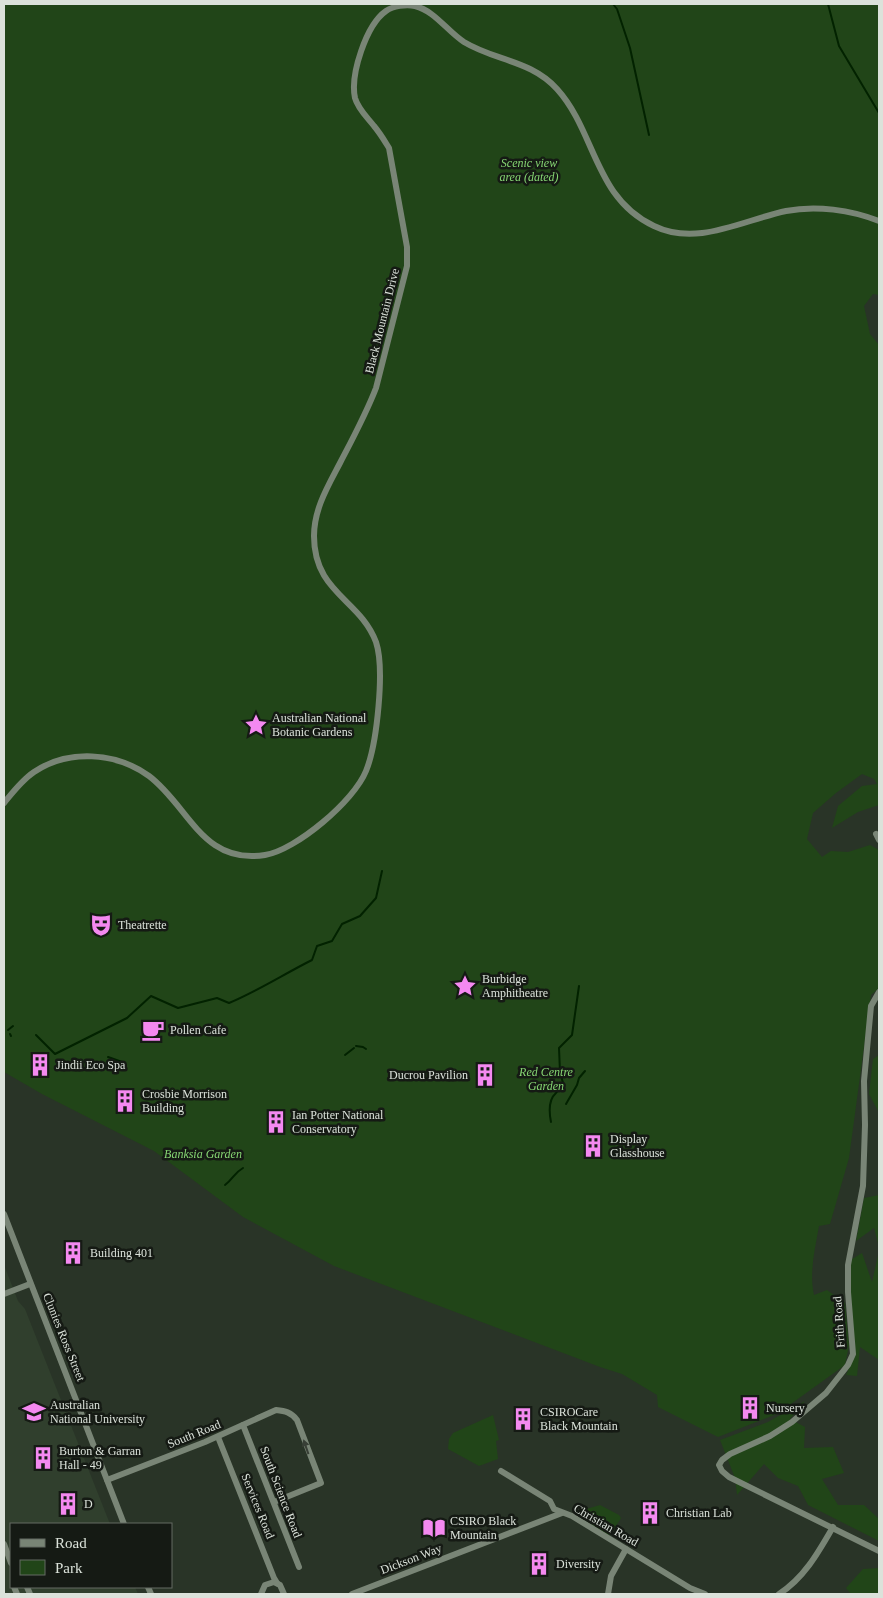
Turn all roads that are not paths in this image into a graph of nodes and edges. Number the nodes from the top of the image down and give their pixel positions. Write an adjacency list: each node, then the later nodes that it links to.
1 (879, 221): 2 (street, Black Mountain Drive)
2 (4, 803)
3 (879, 992): 14 (street, Frith Road)
4 (4, 1214): 5 (street, Clunies Ross Street)
5 (30, 1284): 6 (street); 10 (street, Clunies Ross Street)
6 (4, 1294)
7 (243, 1425): 8 (street, South Road); 11 (street, South Science Road); 11 (street, South Road, one-way to 7)
8 (218, 1437): 10 (street, South Road); 20 (street, Services Road)
9 (501, 1471): 12 (street, Christian Road)
10 (107, 1480): 13 (street, Clunies Ross Street)
11 (274, 1502): 19 (street, South Science Road)
12 (562, 1513): 16 (street, Christian Road); 24 (street, Dickson Way)
13 (124, 1523)
14 (833, 1527): 17 (street, Frith Road); 27 (street)
15 (4, 1544): 18 (street)
16 (626, 1549): 25 (street); 26 (street, Christian Road)
17 (879, 1551)
18 (10, 1560)
19 (299, 1567)
20 (277, 1583): 21 (street); 23 (street, Services Road)
21 (261, 1593): 22 (street)
22 (253, 1594)
23 (284, 1594)
24 (352, 1594)
25 (608, 1594)
26 (705, 1594)
27 (779, 1594)

